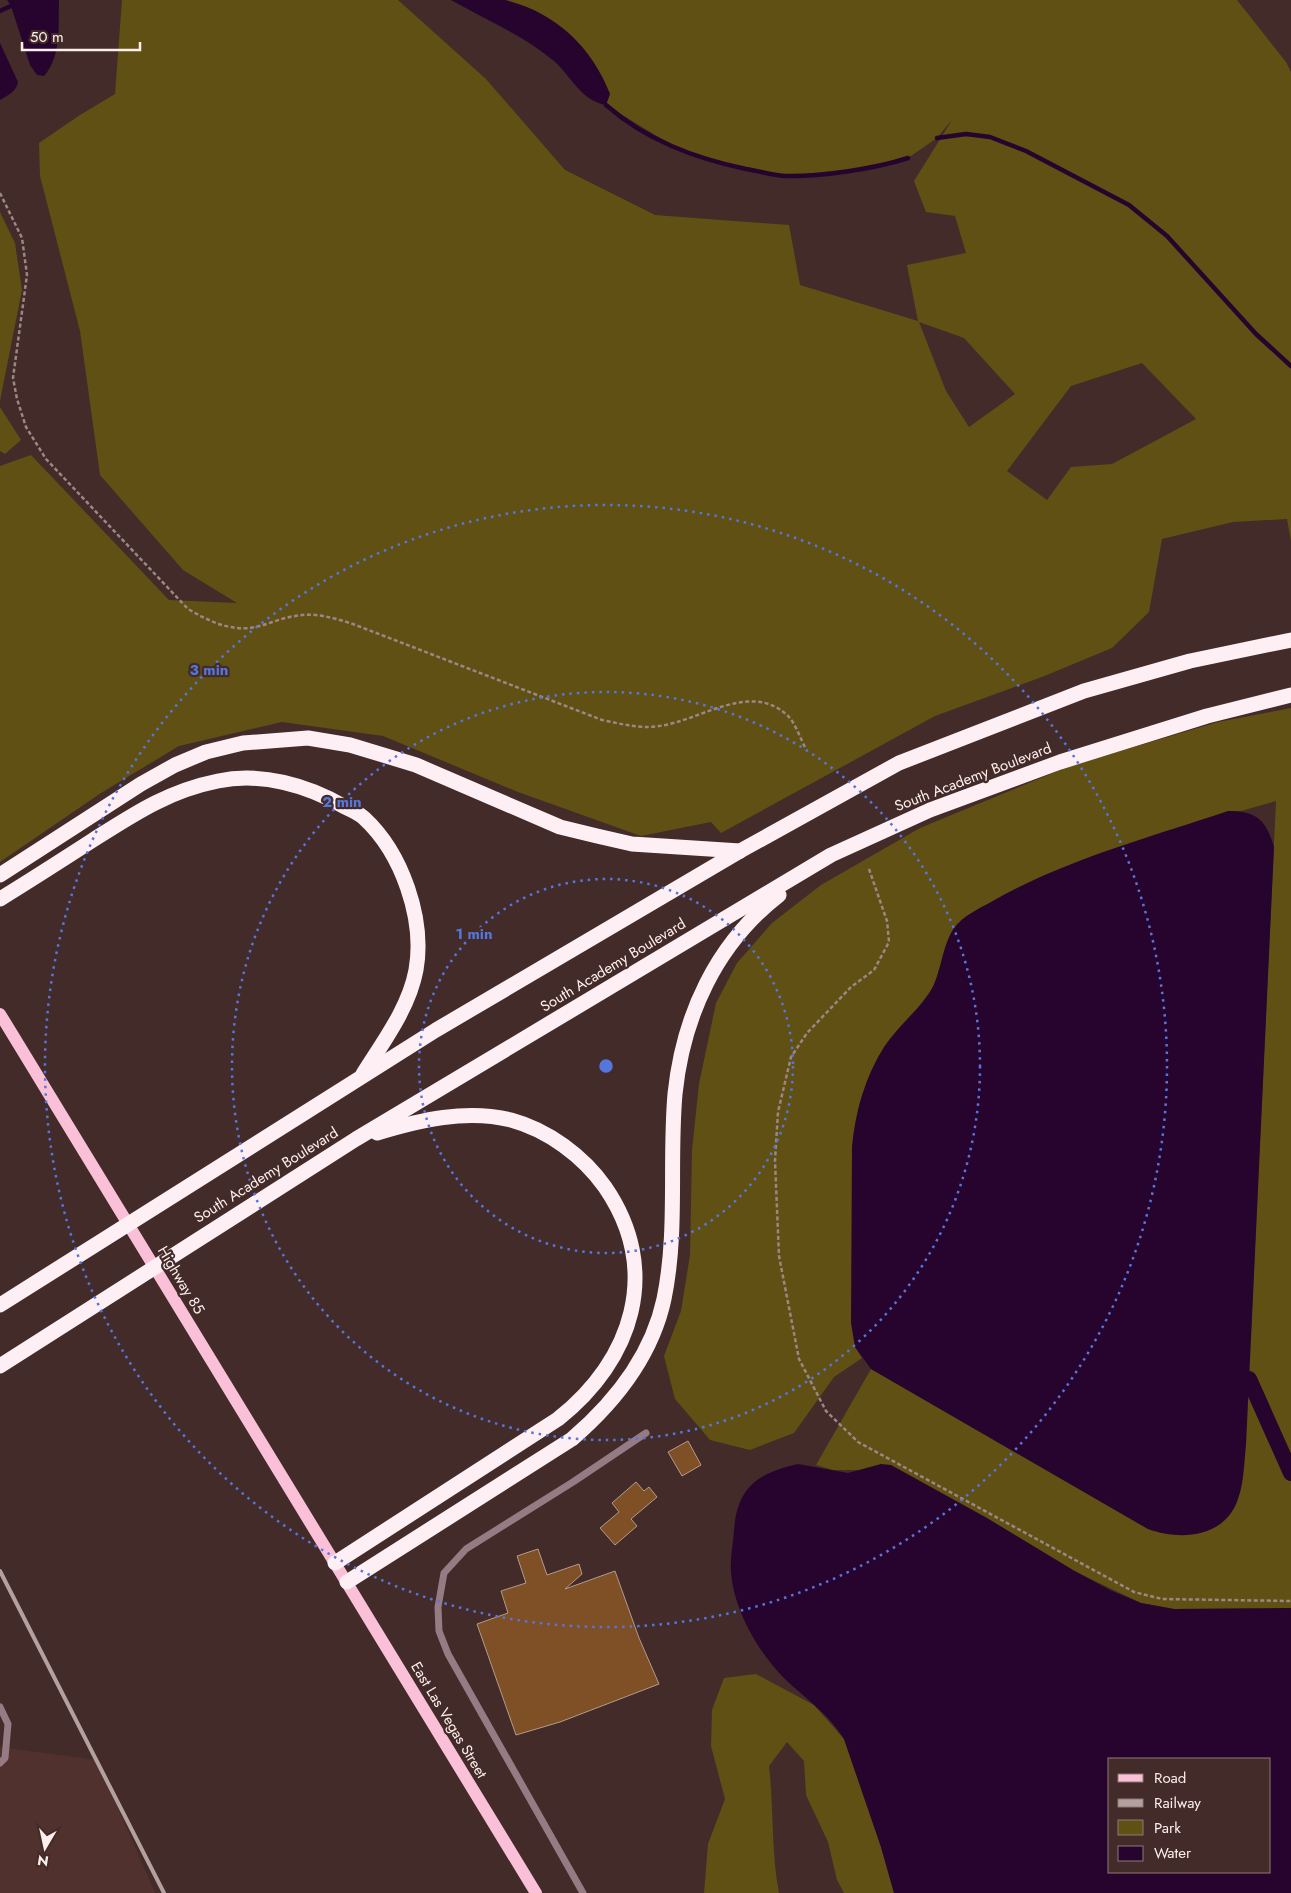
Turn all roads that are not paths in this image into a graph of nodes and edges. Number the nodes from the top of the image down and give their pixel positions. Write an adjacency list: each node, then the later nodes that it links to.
1 (1291, 640): 3 (highway, South Academy Boulevard)
2 (1291, 695): 4 (highway, South Academy Boulevard)
3 (740, 851): 5 (highway); 8 (highway, South Academy Boulevard)
4 (831, 855): 9 (highway, South Academy Boulevard); 14 (highway)
5 (0, 875)
6 (0, 899): 8 (highway)
7 (0, 1014): 13 (main road, Highway 85)
8 (359, 1079): 10 (highway, South Academy Boulevard)
9 (356, 1139): 11 (highway, South Academy Boulevard); 13 (highway)
10 (0, 1305)
11 (0, 1366)
12 (646, 1433): 18 (lane)
13 (335, 1563): 14 (main road, East Las Vegas Street)
14 (348, 1582): 17 (main road, East Las Vegas Street)
15 (0, 1707): 16 (lane)
16 (3, 1760)
17 (536, 1893)
18 (583, 1893)

